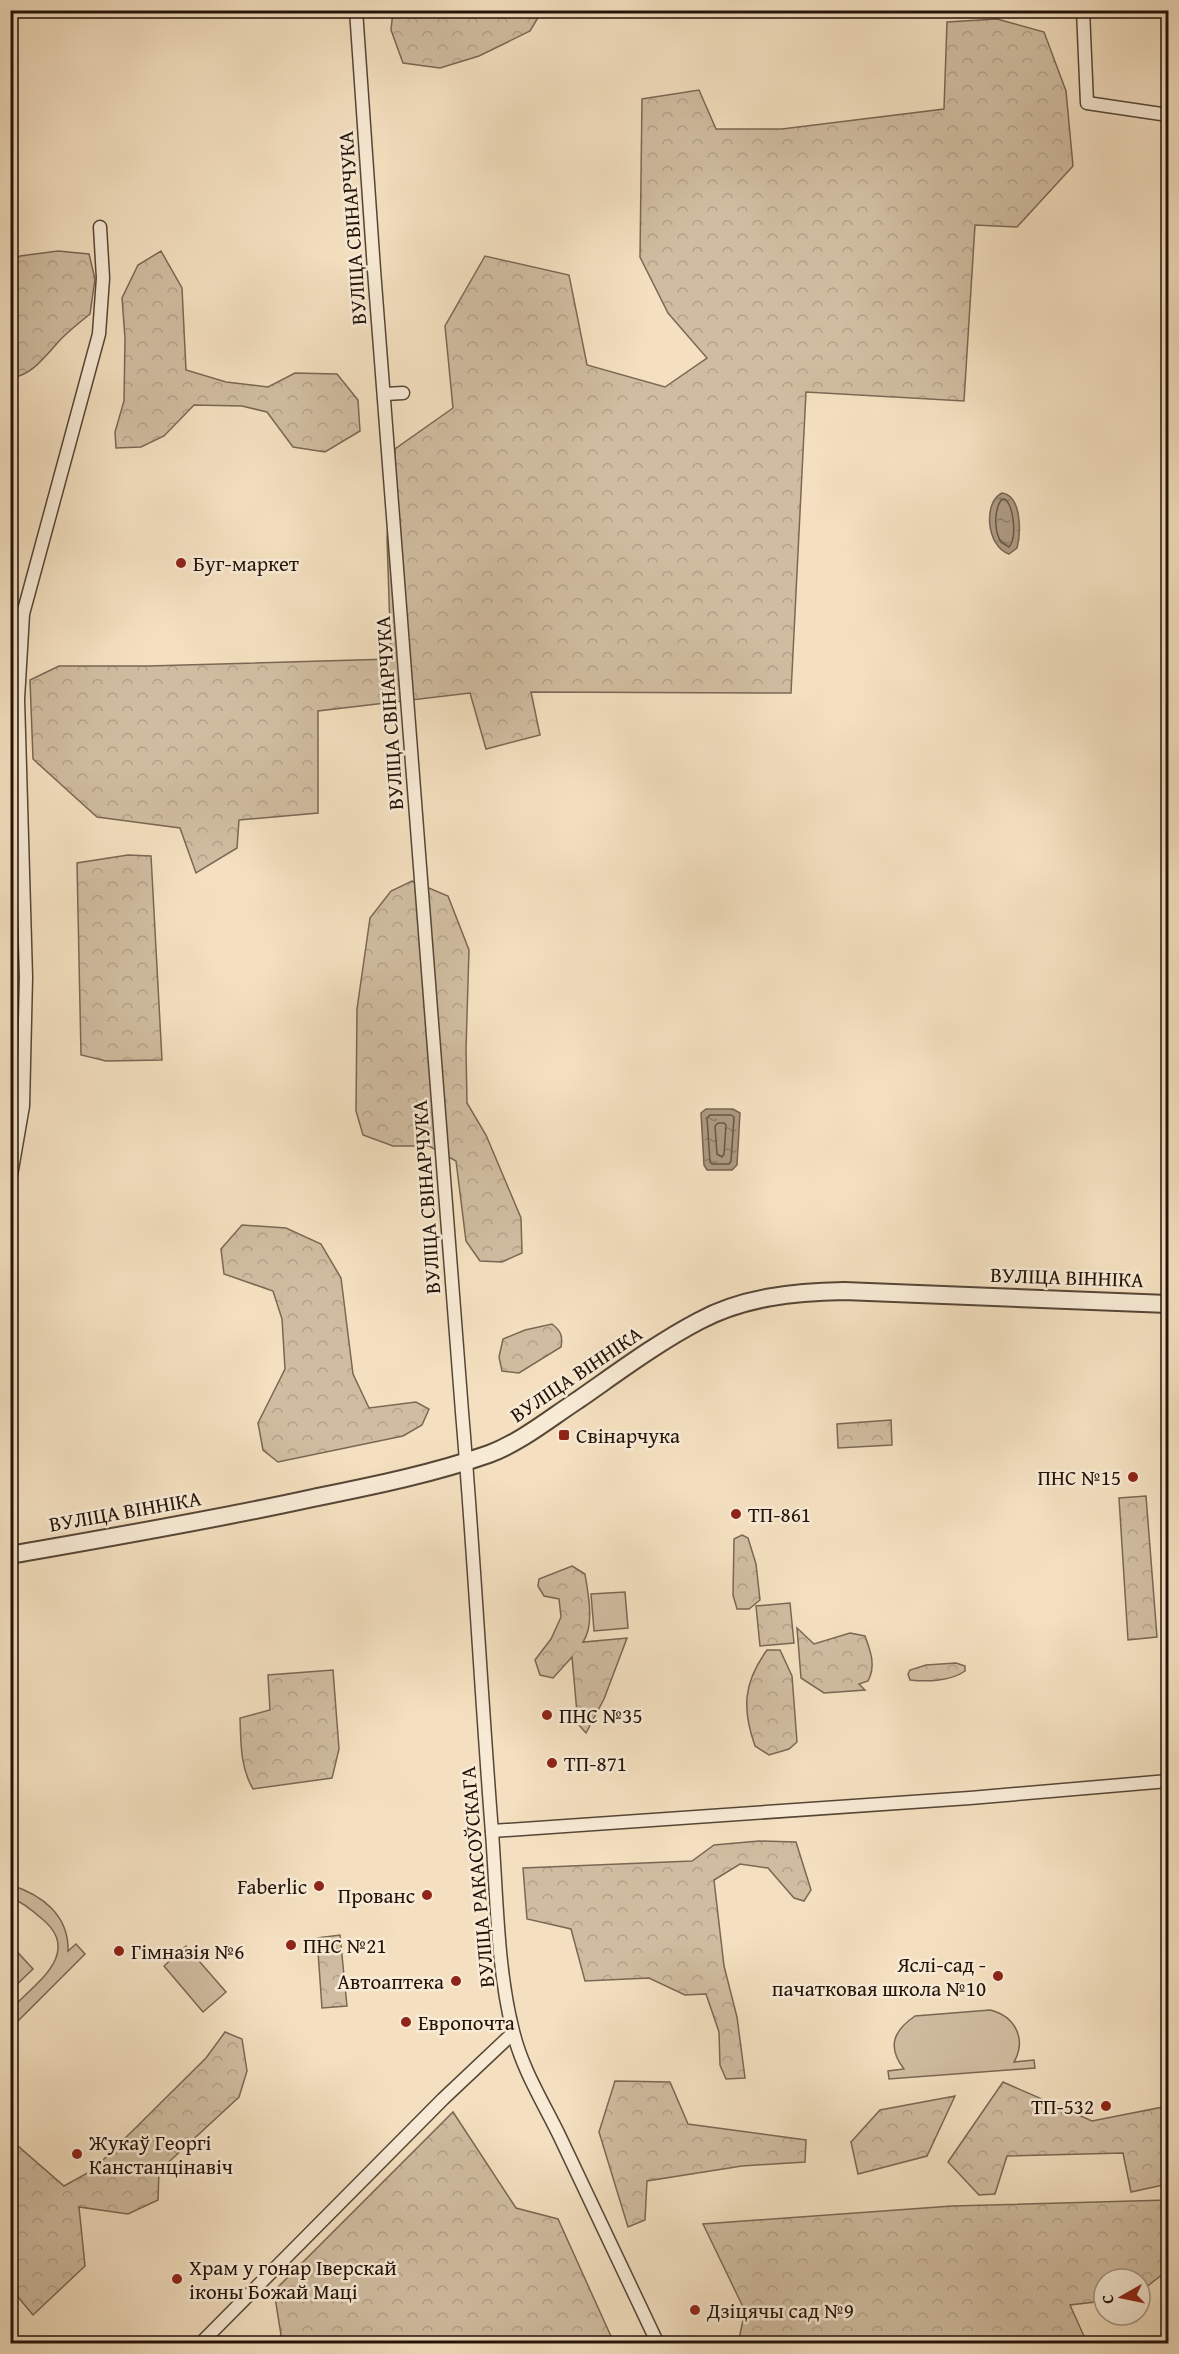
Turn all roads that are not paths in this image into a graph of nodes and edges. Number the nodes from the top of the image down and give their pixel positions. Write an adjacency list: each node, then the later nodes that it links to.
1 (356, 10): 6 (street, ВУЛІЦА СВІНАРЧУКА)
2 (1083, 10): 3 (street)
3 (1168, 115)
4 (100, 227): 7 (street)
5 (403, 393): 6 (street)
6 (384, 394): 11 (street, ВУЛІЦА СВІНАРЧУКА)
7 (24, 882): 8 (street); 9 (street)
8 (10, 885)
9 (10, 1182)
10 (1168, 1304): 12 (street, ВУЛІЦА ВІННІКА)
11 (462, 1412): 12 (street, ВУЛІЦА РАКАСОЎСКАГА)
12 (467, 1460): 13 (street, ВУЛІЦА ВІННІКА); 15 (street, ВУЛІЦА РАКАСОЎСКАГА)
13 (10, 1555)
14 (1168, 1781): 15 (street)
15 (492, 1831): 16 (street, ВУЛІЦА РАКАСОЎСКАГА)
16 (513, 2033): 17 (street); 18 (street, ВУЛІЦА РАКАСОЎСКАГА)
17 (200, 2343)
18 (658, 2343)

